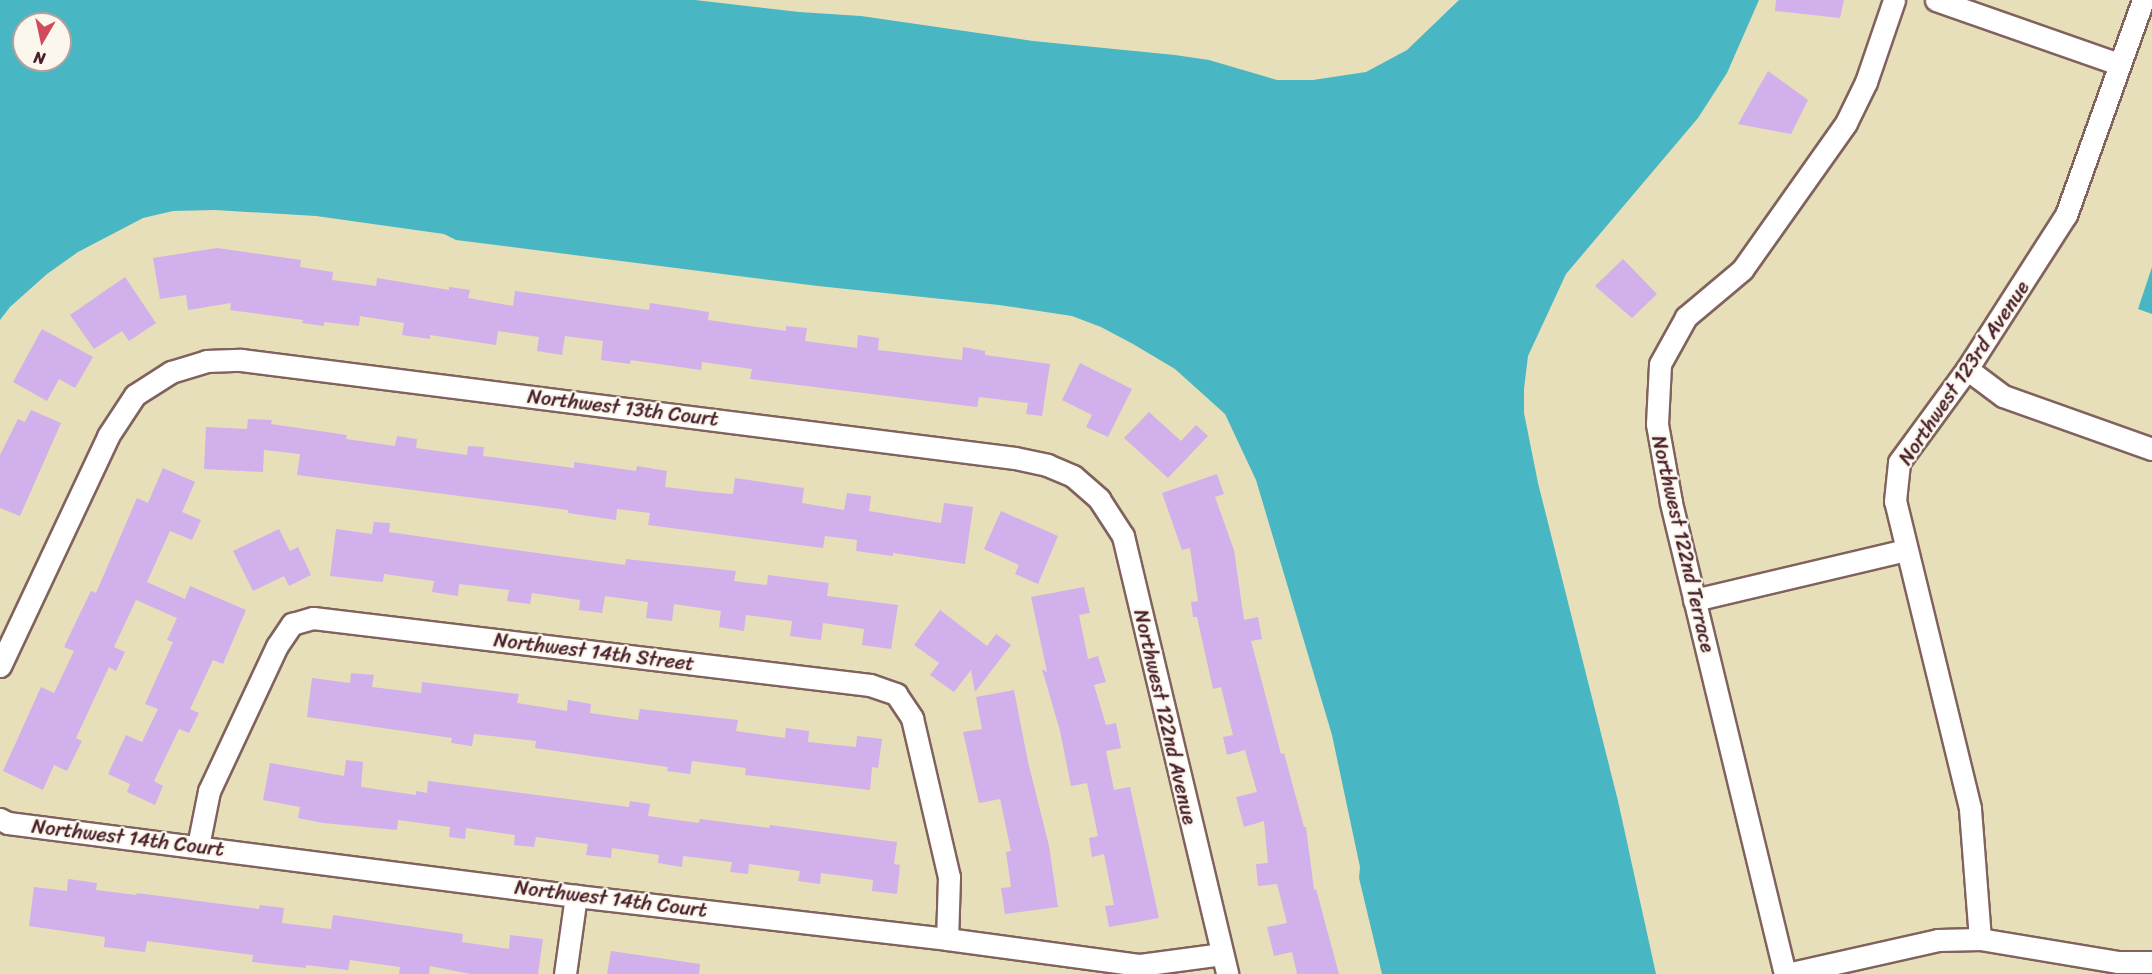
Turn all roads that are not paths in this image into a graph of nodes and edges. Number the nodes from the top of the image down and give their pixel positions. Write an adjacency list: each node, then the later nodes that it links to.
1 (1894, 0): 9 (street, Northwest 122nd Terrace)
2 (1936, 0): 4 (street)
3 (2143, 0): 4 (street, Northwest 123rd Avenue)
4 (2119, 64): 5 (street, Northwest 123rd Avenue)
5 (1967, 369): 6 (street); 8 (street, Northwest 123rd Avenue)
6 (2152, 449)
7 (1073, 477): 10 (street, Northwest 13th Court); 17 (street, Northwest 122nd Avenue)
8 (1906, 550): 9 (street); 15 (street, Northwest 123rd Avenue)
9 (1694, 600): 20 (street, Northwest 122nd Terrace)
10 (0, 666)
11 (0, 819): 12 (street, Northwest 14th Court)
12 (198, 846): 13 (street, Northwest 14th Court); 14 (street, Northwest 14th Street)
13 (576, 896): 14 (street, Northwest 14th Court); 19 (street)
14 (947, 939): 17 (street, Northwest 14th Court)
15 (1980, 939): 18 (street); 20 (street)
16 (2152, 962): 18 (street)
17 (1224, 964)
18 (2116, 968)
19 (565, 974)
20 (1786, 974)

